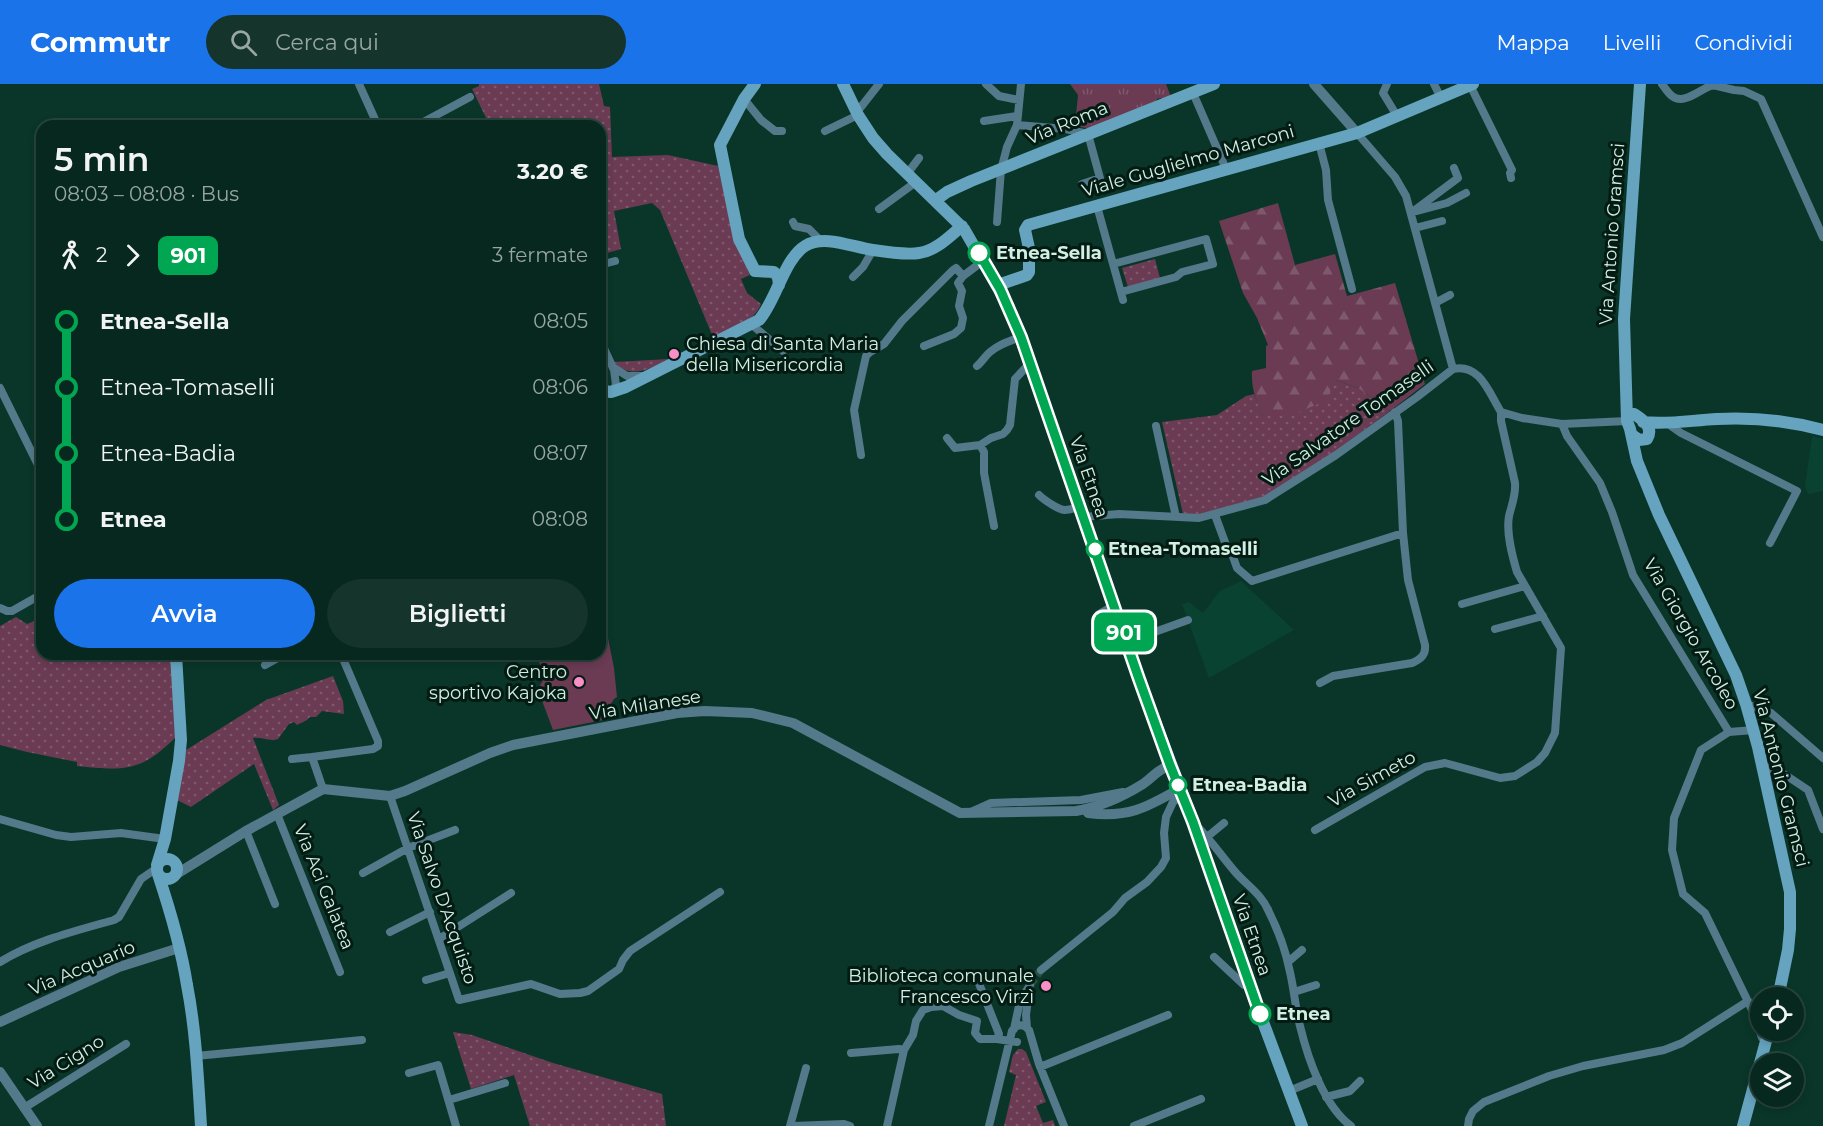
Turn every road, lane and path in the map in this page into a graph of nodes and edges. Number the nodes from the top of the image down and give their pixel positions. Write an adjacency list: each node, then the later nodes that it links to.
1 (359, 84): 21 (street)
2 (755, 84): 17 (main road)
3 (843, 84): 19 (main road, Via Etnea)
4 (879, 84): 19 (street)
5 (986, 84): 18 (street)
6 (1021, 84): 18 (street)
7 (1214, 84): 14 (main road, Via Roma)
8 (1314, 84): 27 (street)
9 (1387, 84): 20 (street)
10 (1434, 84): 16 (street)
11 (1640, 84): 78 (main road, Via Antonio Gramsci)
12 (1662, 84): 47 (street)
13 (1471, 85): 16 (main road, Viale Guglielmo Marconi); 35 (street)
14 (1192, 93): 28 (main road, Via Roma); 32 (street)
15 (470, 97): 22 (street)
16 (1441, 98): 20 (main road, Viale Guglielmo Marconi)
17 (744, 99): 25 (street); 55 (main road)
18 (1019, 100): 24 (street)
19 (858, 113): 26 (street); 34 (main road, Via Etnea)
20 (1397, 116): 27 (main road, Viale Guglielmo Marconi)
21 (375, 120)
22 (427, 120)
23 (984, 121): 24 (street)
24 (1017, 121): 28 (street); 33 (street)
25 (782, 131)
26 (825, 131)
27 (1358, 132): 29 (main road, Viale Guglielmo Marconi); 41 (street)
28 (1080, 135): 33 (main road, Via Roma); 36 (street)
29 (1319, 143): 32 (main road, Viale Guglielmo Marconi); 60 (street)
30 (919, 158): 34 (street)
31 (1454, 168): 41 (street)
32 (1226, 169): 39 (main road, Viale Guglielmo Marconi)
33 (1001, 170): 38 (main road, Via Roma); 44 (street)
34 (911, 178): 38 (main road, Via Etnea); 40 (street)
35 (1511, 178)
36 (1082, 184)
37 (1466, 193): 41 (street)
38 (936, 200): 45 (main road, Via Etnea)
39 (1098, 206): 54 (street); 59 (main road, Viale Guglielmo Marconi)
40 (879, 209)
41 (1411, 213): 46 (street)
42 (1442, 221): 46 (street)
43 (793, 222): 48 (street)
44 (997, 222)
45 (962, 226): 49 (main road); 52 (main road, Via Etnea)
46 (1415, 228): 62 (street)
47 (1823, 237)
48 (821, 241): 49 (main road); 50 (main road)
49 (873, 250): 57 (street)
50 (794, 258): 55 (main road); 58 (main road)
51 (615, 261): 53 (street)
52 (983, 261): 56 (street); 59 (main road, Via Etnea)
53 (606, 263)
54 (1113, 264): 54 (street)
55 (770, 270): 58 (main road)
56 (963, 276): 65 (street); 88 (street)
57 (853, 277)
58 (779, 285): 63 (main road)
59 (998, 285): 64 (main road, Via Etnea)
60 (1352, 289)
61 (1450, 295): 62 (street)
62 (1435, 303): 71 (street)
63 (752, 324): 67 (street); 72 (main road)
64 (1021, 337): 68 (main road, Via Etnea); 70 (street)
65 (924, 346)
66 (606, 351): 69 (street)
67 (783, 351)
68 (1030, 363): 87 (street); 92 (main road, Via Etnea)
69 (612, 366): 72 (street); 74 (street)
70 (977, 366)
71 (1453, 369): 76 (street, Via Salvatore Tomaselli); 77 (street)
72 (654, 375): 75 (main road)
73 (0, 388): 89 (street)
74 (606, 390)
75 (606, 391)
76 (1395, 412): 93 (street, Via Salvatore Tomaselli); 96 (street)
77 (1502, 412): 80 (street); 98 (street, Via Simeto)
78 (1633, 419): 79 (main road); 80 (street); 84 (main road, Via Antonio Gramsci); 85 (main road)
79 (1685, 422): 82 (main road); 83 (main road)
80 (1562, 424): 115 (street, Via Giorgio Arcoleo)
81 (1156, 426): 94 (street)
82 (1671, 426): 85 (main road); 97 (street)
83 (1823, 430)
84 (1632, 435): 85 (main road); 90 (main road, Via Antonio Gramsci)
85 (1648, 437): 90 (main road)
86 (947, 438): 87 (street)
87 (980, 445): 95 (street)
88 (861, 455)
89 (36, 461)
90 (1644, 480): 113 (main road, Via Antonio Gramsci)
91 (1039, 495): 92 (street, Via Salvatore Tomaselli)
92 (1082, 512): 94 (street, Via Salvatore Tomaselli); 101 (main road, Via Etnea)
93 (1215, 515): 94 (street, Via Salvatore Tomaselli); 96 (street)
94 (1176, 517)
95 (994, 526)
96 (1404, 533): 112 (street)
97 (1770, 543)
98 (1525, 586): 100 (street); 104 (street, Via Simeto)
99 (36, 597): 102 (street)
100 (1462, 604)
101 (1115, 605): 103 (street); 107 (main road, Via Etnea)
102 (0, 608)
103 (1099, 614)
104 (1543, 616): 106 (street); 133 (street, Via Simeto)
105 (1188, 620): 107 (street)
106 (1495, 629)
107 (1127, 642): 119 (main road, Via Etnea)
108 (176, 660): 136 (main road)
109 (274, 660): 111 (street)
110 (344, 660): 116 (street)
111 (265, 665)
112 (1320, 683)
113 (1746, 704): 114 (main road, Via Antonio Gramsci); 117 (street)
114 (1754, 730): 115 (street); 120 (main road, Via Antonio Gramsci)
115 (1729, 732): 162 (street)
116 (312, 757): 118 (street); 121 (street)
117 (1823, 758)
118 (292, 759)
119 (1170, 765): 122 (street, Via Milanese); 124 (main road, Via Etnea)
120 (1763, 767): 131 (street); 160 (main road, Via Antonio Gramsci)
121 (323, 789): 123 (street, Via Milanese); 126 (street)
122 (1132, 789): 125 (street, Via Milanese); 127 (street)
123 (390, 796): 127 (street, Via Milanese); 137 (street, Via Salvo D'Acquisto)
124 (1175, 797): 125 (street); 129 (main road, Via Etnea); 153 (street)
125 (1076, 811): 127 (street, Via Milanese)
126 (277, 814): 134 (street); 154 (street, Via Aci Galatea)
127 (968, 814)
128 (0, 819): 136 (street)
129 (1193, 822): 135 (street); 158 (main road, Via Etnea)
130 (1224, 823): 135 (street)
131 (1823, 829)
132 (455, 830): 137 (street)
133 (1315, 830)
134 (246, 831): 139 (street); 143 (street)
135 (1207, 837): 152 (street)
136 (165, 839): 138 (main road); 139 (main road)
137 (408, 848): 140 (street); 145 (street, Via Salvo D'Acquisto)
138 (157, 869): 139 (main road); 139 (main road); 144 (main road); 151 (street)
139 (174, 869): 144 (main road)
140 (363, 873)
141 (720, 892): 155 (street, Via Salvo D'Acquisto)
142 (511, 893): 147 (street)
143 (275, 904)
144 (169, 905): 148 (main road)
145 (430, 912): 146 (street); 147 (street, Via Salvo D'Acquisto)
146 (390, 932)
147 (439, 939): 155 (street, Via Salvo D'Acquisto)
148 (179, 948): 165 (street, Via Acquario); 174 (main road)
149 (1302, 950): 152 (street)
150 (1214, 957): 158 (street)
151 (0, 962)
152 (1288, 962): 161 (street)
153 (1041, 970)
154 (340, 972)
155 (450, 973): 157 (street)
156 (976, 976): 168 (street)
157 (426, 980)
158 (1250, 982): 182 (main road, Via Etnea)
159 (1316, 985): 161 (street)
160 (1780, 987)
161 (1294, 992): 179 (street)
162 (1748, 1001): 163 (street); 198 (street)
163 (1750, 1005)
164 (1168, 1016): 175 (street)
165 (0, 1023)
166 (1028, 1032): 167 (street); 167 (street); 167 (street); 175 (street)
167 (1015, 1038): 168 (street); 175 (street); 193 (street)
168 (997, 1039): 172 (street)
169 (362, 1040): 174 (street)
170 (1766, 1041): 199 (main road)
171 (126, 1044): 186 (street, Via Cigno)
172 (904, 1050): 173 (street); 192 (street)
173 (851, 1053)
174 (196, 1056): 188 (main road)
175 (1040, 1065): 194 (street)
176 (806, 1068): 190 (street)
177 (0, 1072): 186 (street)
178 (409, 1073): 185 (street)
179 (1318, 1079): 182 (street); 183 (street)
180 (1360, 1081): 183 (street)
181 (505, 1083): 185 (street)
182 (1289, 1091): 196 (main road, Via Etnea)
183 (1326, 1097): 197 (street)
184 (1201, 1099): 195 (street)
185 (448, 1100): 189 (street)
186 (24, 1108): 187 (street)
187 (37, 1126)
188 (201, 1126)
189 (456, 1126)
190 (792, 1126): 191 (street)
191 (850, 1126)
192 (887, 1126)
193 (989, 1126)
194 (1064, 1126)
195 (1134, 1126)
196 (1302, 1126)
197 (1351, 1126)
198 (1468, 1126)
199 (1743, 1126)

